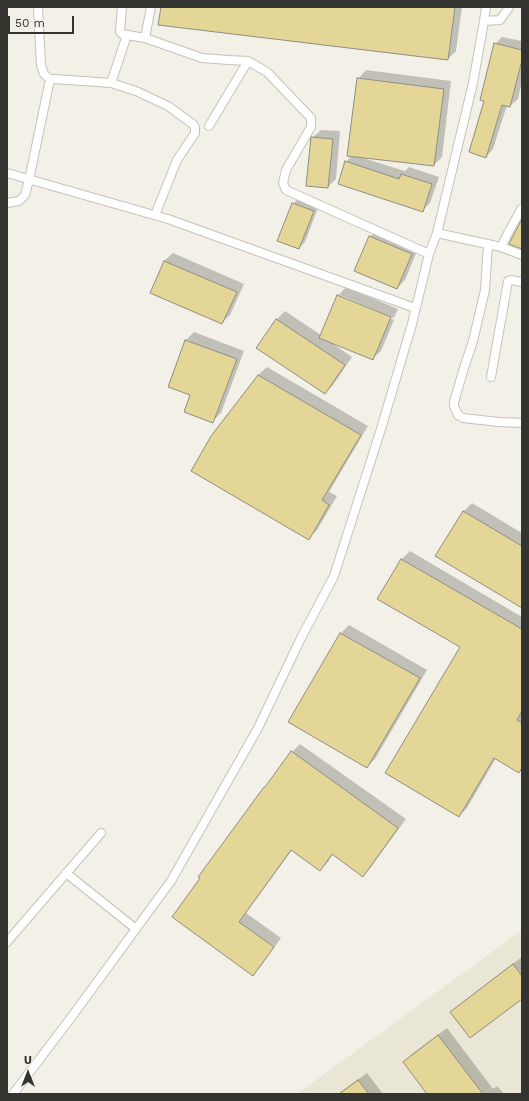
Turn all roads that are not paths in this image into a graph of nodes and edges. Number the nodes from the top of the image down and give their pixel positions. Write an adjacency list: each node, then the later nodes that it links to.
1 (38, 7): 10 (street)
2 (122, 7): 7 (street)
3 (151, 7): 8 (street)
4 (486, 7): 6 (street)
5 (509, 7): 6 (street)
6 (484, 21): 18 (street)
7 (127, 35): 8 (street); 11 (street)
8 (145, 38): 9 (street)
9 (248, 61): 12 (street); 21 (street)
10 (51, 80): 11 (street); 14 (street)
11 (111, 83): 17 (street)
12 (209, 126)
13 (7, 173): 14 (street)
14 (29, 180): 15 (street); 17 (street)
15 (7, 203)
16 (522, 208): 20 (street)
17 (155, 215): 24 (street)
18 (437, 233): 19 (street); 21 (street)
19 (488, 244): 20 (street); 26 (street)
20 (501, 247): 22 (street)
21 (429, 254): 24 (street)
22 (522, 255)
23 (522, 282): 25 (street)
24 (416, 308): 29 (street)
25 (491, 376)
26 (522, 423)
27 (101, 833): 28 (street)
28 (66, 874): 29 (street); 30 (street)
29 (136, 929): 31 (street)
30 (7, 942)
31 (13, 1094)

